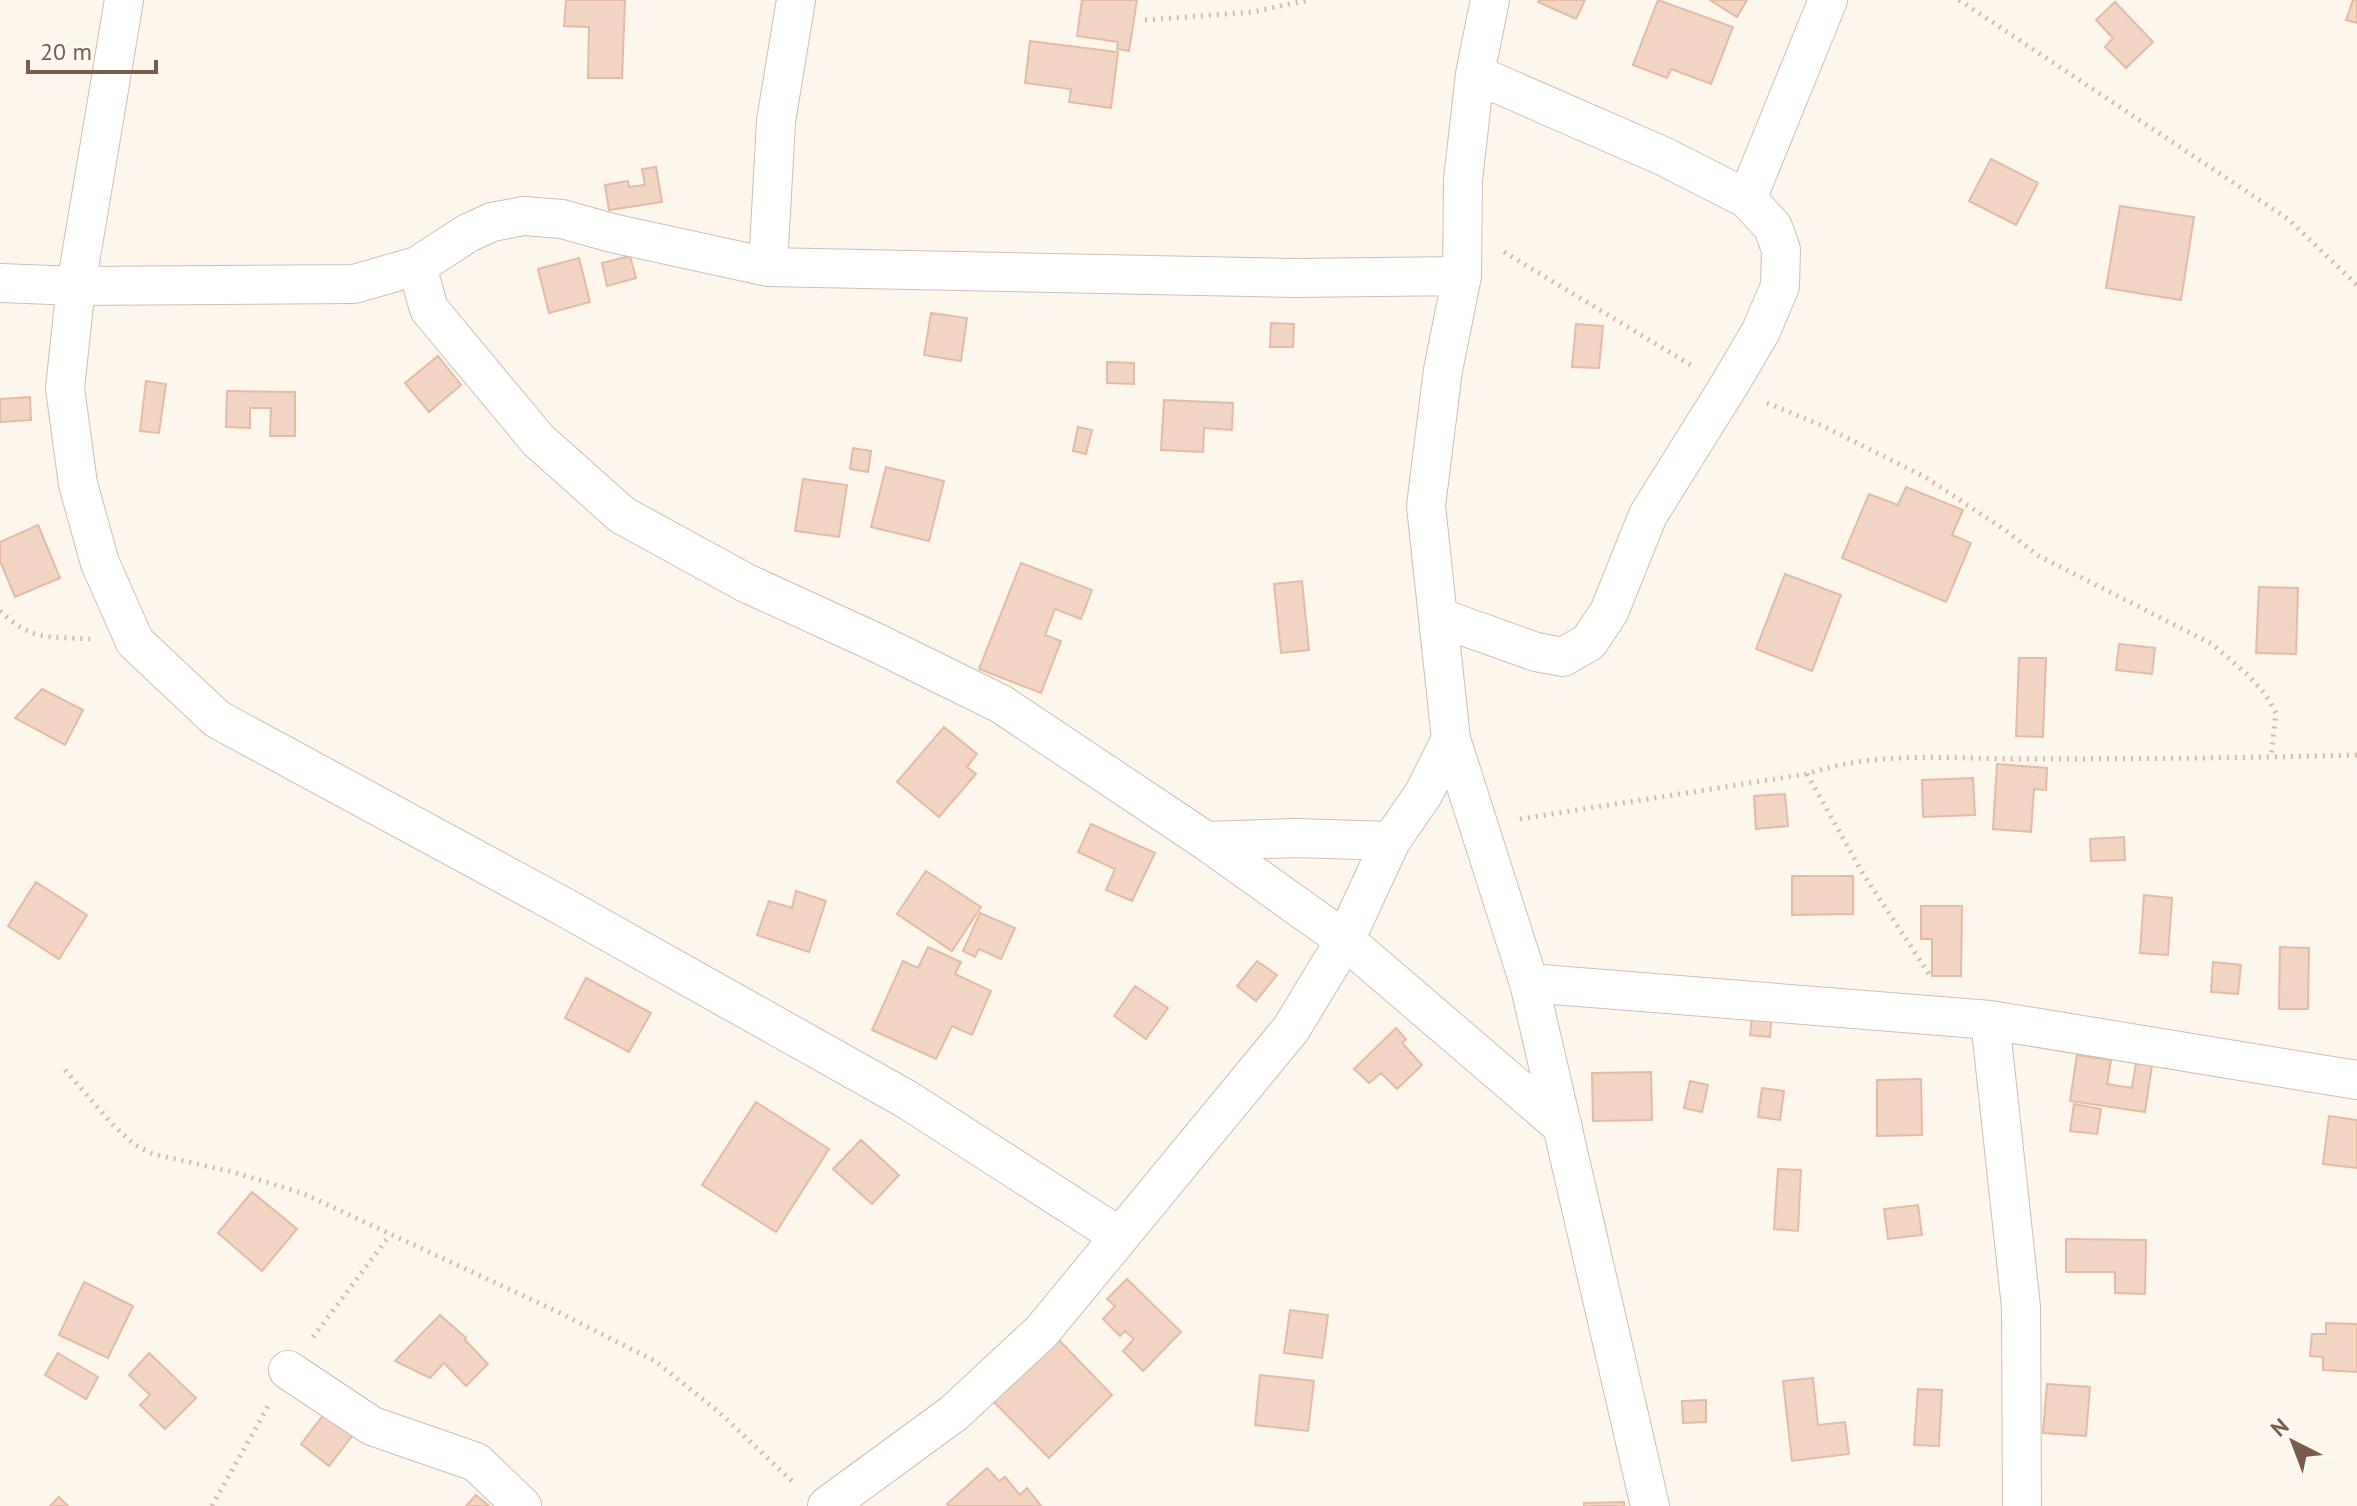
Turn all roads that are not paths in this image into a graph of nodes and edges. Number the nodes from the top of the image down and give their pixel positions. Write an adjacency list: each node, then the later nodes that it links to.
1 (124, 0): 11 (street)
2 (796, 0): 8 (street)
3 (1490, 0): 5 (street)
4 (1828, 0): 6 (street)
5 (1475, 74): 6 (street); 9 (street)
6 (1747, 199): 12 (street)
7 (417, 266): 8 (street); 11 (street); 14 (street)
8 (768, 267): 9 (street)
9 (1462, 276): 12 (street)
10 (0, 283): 11 (street)
11 (76, 286): 21 (street)
12 (1438, 617): 13 (street)
13 (1451, 739): 15 (street); 17 (street)
14 (1206, 841): 15 (street); 16 (street)
15 (1391, 841): 16 (street)
16 (1345, 940): 20 (street); 21 (street)
17 (1529, 983): 18 (street); 20 (street)
18 (1974, 1019): 19 (street); 26 (street)
19 (2357, 1080)
20 (1563, 1127): 25 (street)
21 (1119, 1236): 24 (street)
22 (288, 1370): 23 (street)
23 (522, 1506)
24 (827, 1506)
25 (1650, 1506)
26 (2022, 1506)

